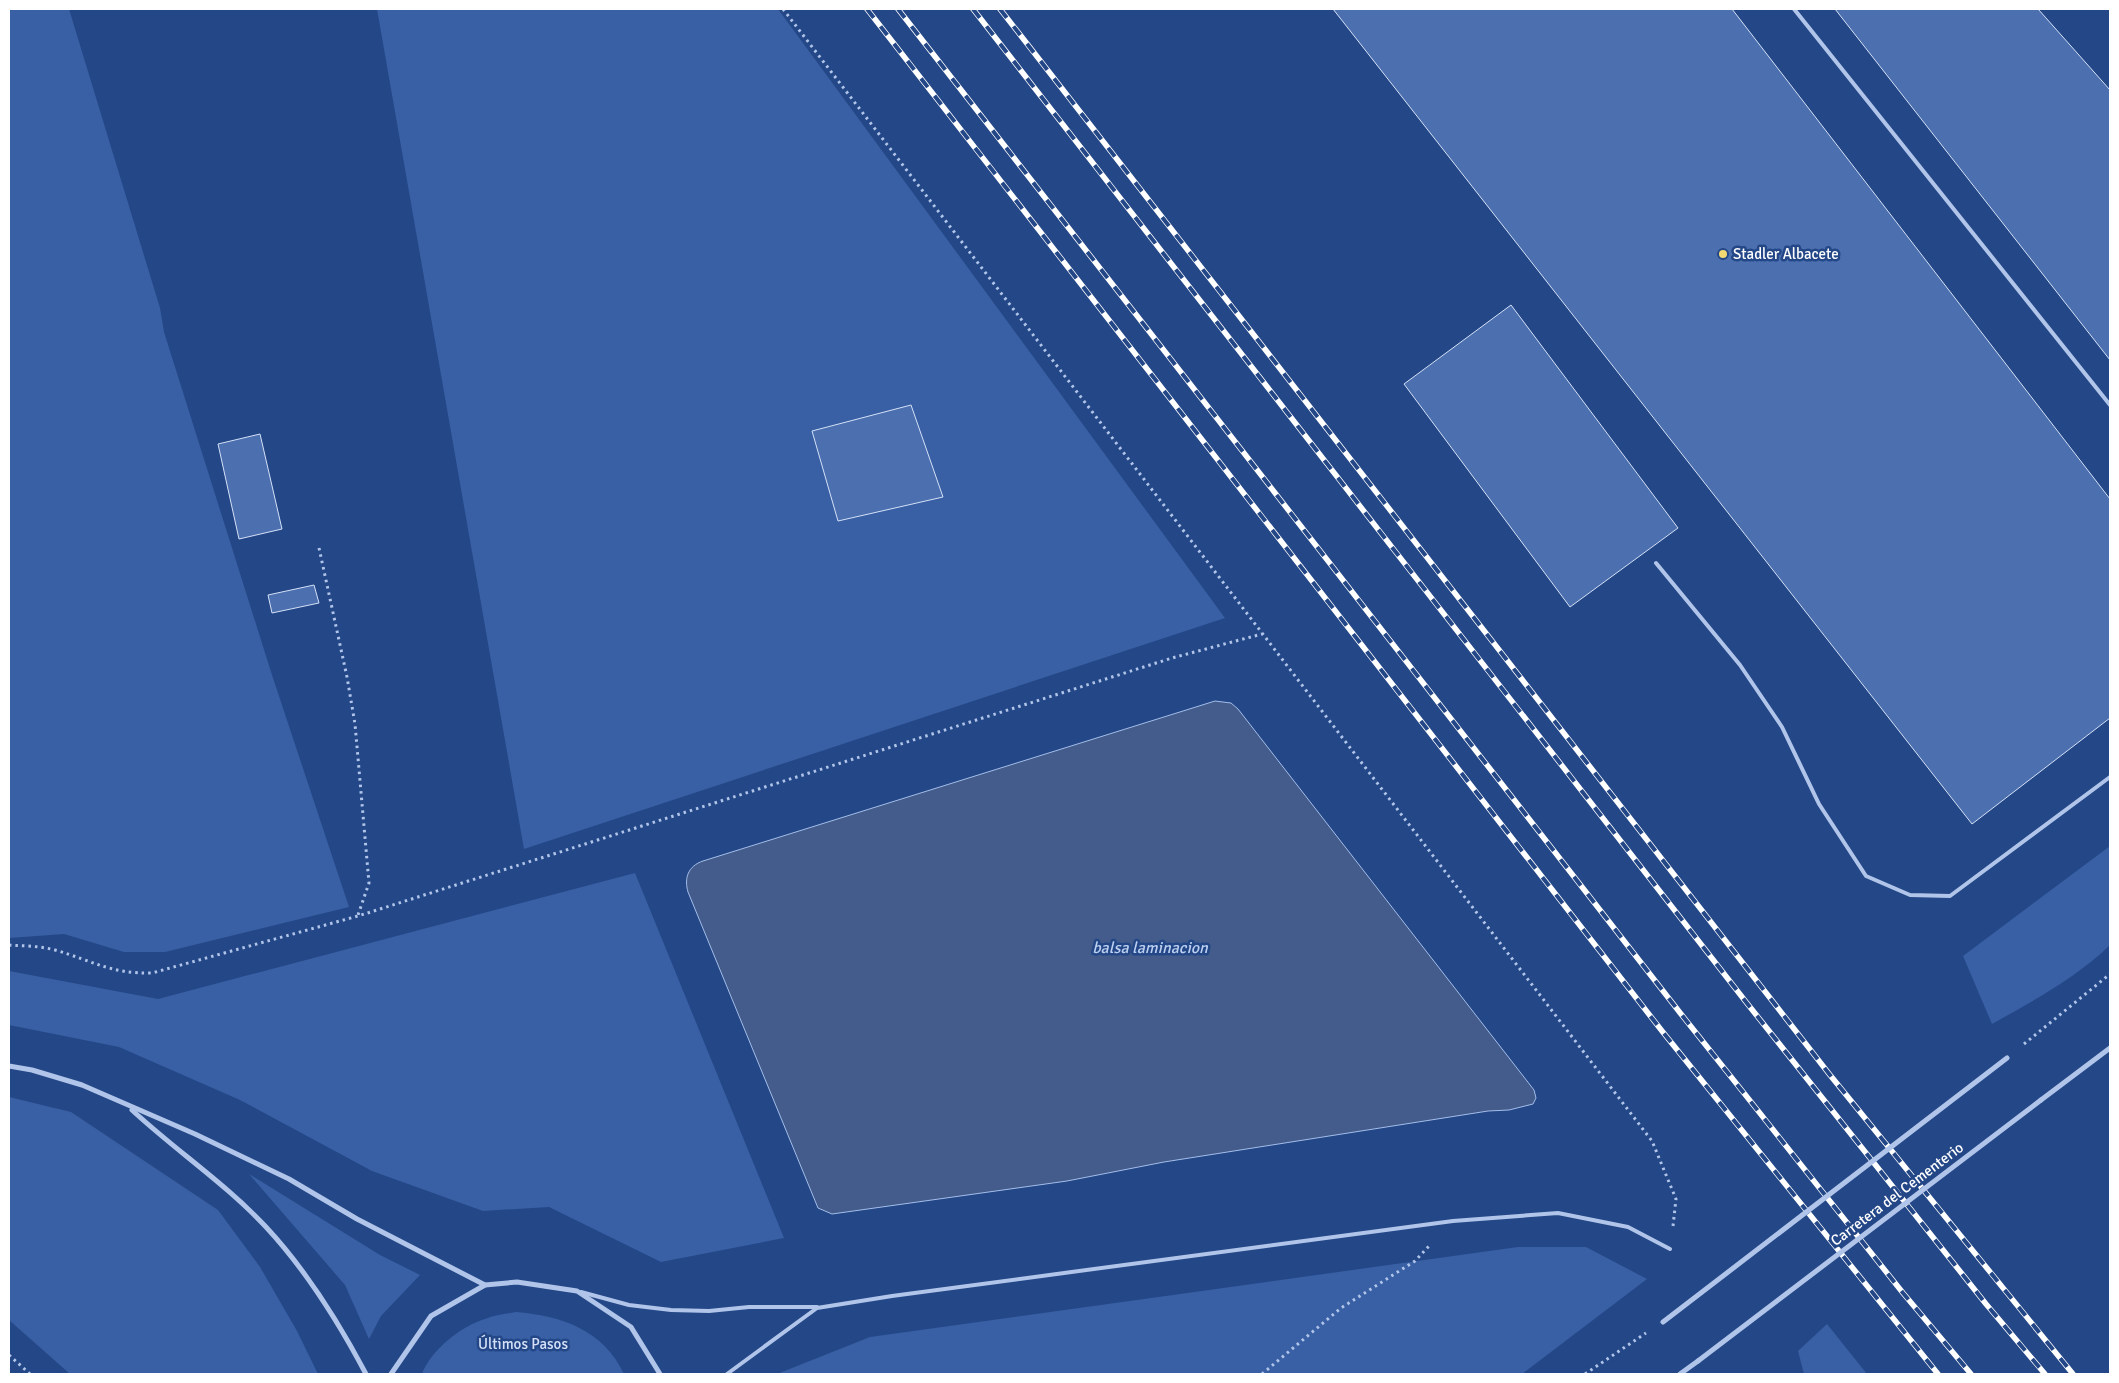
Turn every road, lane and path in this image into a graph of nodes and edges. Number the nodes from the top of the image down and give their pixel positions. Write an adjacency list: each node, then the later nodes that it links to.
1 (784, 9): 6 (path)
2 (1794, 9): 3 (lane)
3 (2110, 405)
4 (319, 548): 8 (path)
5 (1656, 563): 7 (lane)
6 (1262, 634): 8 (path); 16 (path)
7 (2110, 777)
8 (358, 916): 9 (path)
9 (9, 945)
10 (2110, 974): 12 (path)
11 (2110, 1048): 29 (street, Carretera del Cementerio, bridge)
12 (2006, 1058): 20 (street, bridge)
13 (9, 1066): 14 (street)
14 (128, 1107): 17 (street); 23 (street)
15 (1452, 1221): 16 (lane); 19 (lane); 27 (path)
16 (1670, 1249)
17 (484, 1285): 18 (street); 24 (street)
18 (577, 1291): 19 (lane); 25 (street)
19 (827, 1307): 26 (lane)
20 (1663, 1322): 28 (path)
21 (9, 1355): 22 (path)
22 (30, 1374)
23 (366, 1374)
24 (391, 1374)
25 (660, 1374)
26 (727, 1374)
27 (1262, 1374)
28 (1585, 1374)
29 (1680, 1374)

